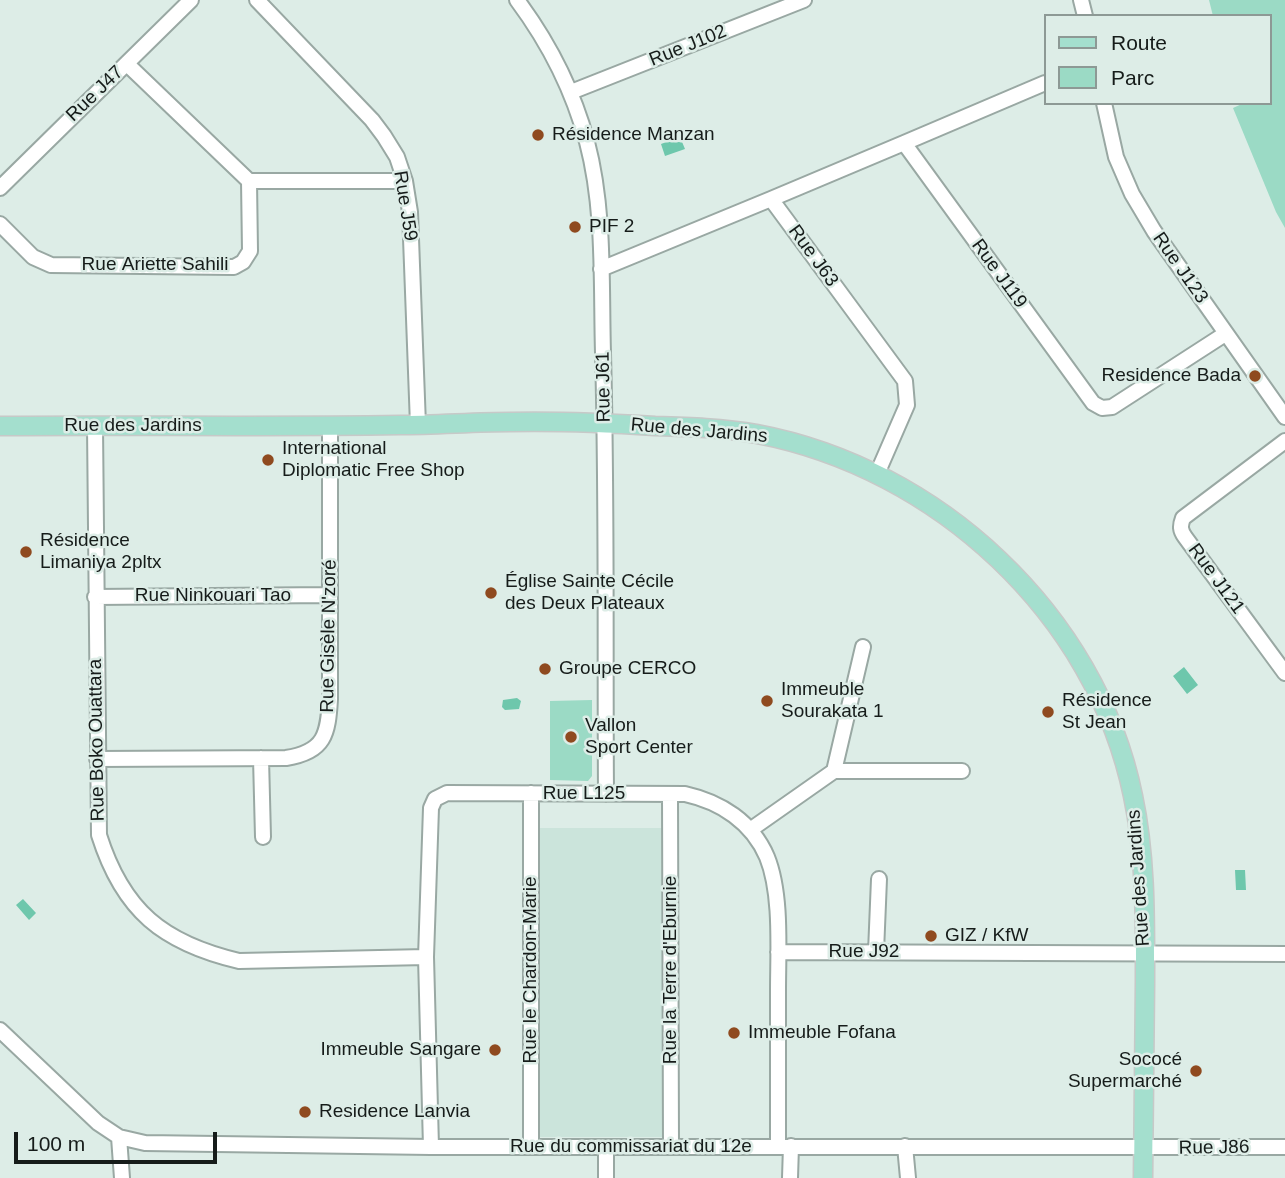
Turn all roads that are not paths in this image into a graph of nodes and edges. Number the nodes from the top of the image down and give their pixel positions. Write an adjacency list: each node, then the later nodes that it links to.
1 (191, 0): 5 (street, Rue J47)
2 (257, 0): 11 (street, Rue J59)
3 (517, 0): 7 (street, Rue J61)
4 (804, 0): 7 (street, Rue J102)
5 (127, 64): 10 (street); 12 (street, Rue J47)
6 (1044, 83): 9 (street)
7 (571, 92): 15 (street, Rue J61)
8 (1104, 105): 16 (street, Rue J123)
9 (904, 143): 13 (street); 16 (street, Rue J119)
10 (249, 181): 11 (street); 14 (street, Rue Ariette Sahili)
11 (405, 181): 19 (street, Rue J59)
12 (0, 188)
13 (771, 199): 15 (street); 24 (street, Rue J63)
14 (0, 225)
15 (601, 269): 18 (street, Rue J61)
16 (1225, 334): 17 (street, Rue J123)
17 (1285, 417)
18 (605, 423): 19 (main road, Rue des Jardins); 24 (main road, Rue des Jardins); 34 (street, Rue J61)
19 (418, 425): 22 (main road, Rue des Jardins)
20 (0, 426): 21 (main road, Rue des Jardins)
21 (95, 426): 22 (main road, Rue des Jardins); 26 (street, Rue Boko Ouattara)
22 (330, 426): 25 (street, Rue Gisèle N'zoré)
23 (1285, 441): 28 (street, Rue J121)
24 (877, 474): 41 (main road, Rue des Jardins)
25 (330, 595): 26 (street, Rue Ninkouari Tao); 29 (street, Rue Gisèle N'zoré)
26 (96, 597): 30 (street, Rue Boko Ouattara)
27 (863, 647): 31 (street)
28 (1285, 673)
29 (261, 758): 30 (street, Rue Gisèle N'zoré); 37 (street)
30 (97, 759): 43 (street, Rue Boko Ouattara)
31 (834, 771): 32 (street); 36 (street)
32 (962, 771)
33 (531, 793): 34 (street, Rue L125); 43 (street, Rue L125); 46 (street, Rue le Chardon-Marie)
34 (606, 794): 35 (street, Rue L125)
35 (670, 794): 36 (street, Rue L125); 50 (street, Rue la Terre d'Eburnie)
36 (750, 830): 39 (street, Rue L125)
37 (263, 837)
38 (879, 879): 40 (street)
39 (778, 952): 40 (street, Rue J92); 51 (street, Rue L125)
40 (876, 953): 41 (street, Rue J92)
41 (1145, 954): 42 (street, Rue J92); 53 (main road, Rue des Jardins)
42 (1285, 954)
43 (426, 957): 48 (street, Rue L125)
44 (0, 1030): 45 (street)
45 (119, 1137): 48 (street, Rue du commissariat du 12e); 54 (street)
46 (531, 1146): 48 (street, Rue du commissariat du 12e); 49 (street, Rue du commissariat du 12e)
47 (905, 1146): 51 (street, Rue du commissariat du 12e); 53 (street, Rue du commissariat du 12e); 57 (street)
48 (431, 1147)
49 (606, 1147): 50 (street, Rue du commissariat du 12e); 55 (street)
50 (671, 1147): 51 (street, Rue du commissariat du 12e)
51 (784, 1147): 56 (street, Rue L125)
52 (1285, 1147): 53 (street, Rue J86)
53 (1144, 1148): 58 (main road, Rue des Jardins)
54 (122, 1178)
55 (606, 1178)
56 (790, 1178)
57 (908, 1178)
58 (1143, 1178)

